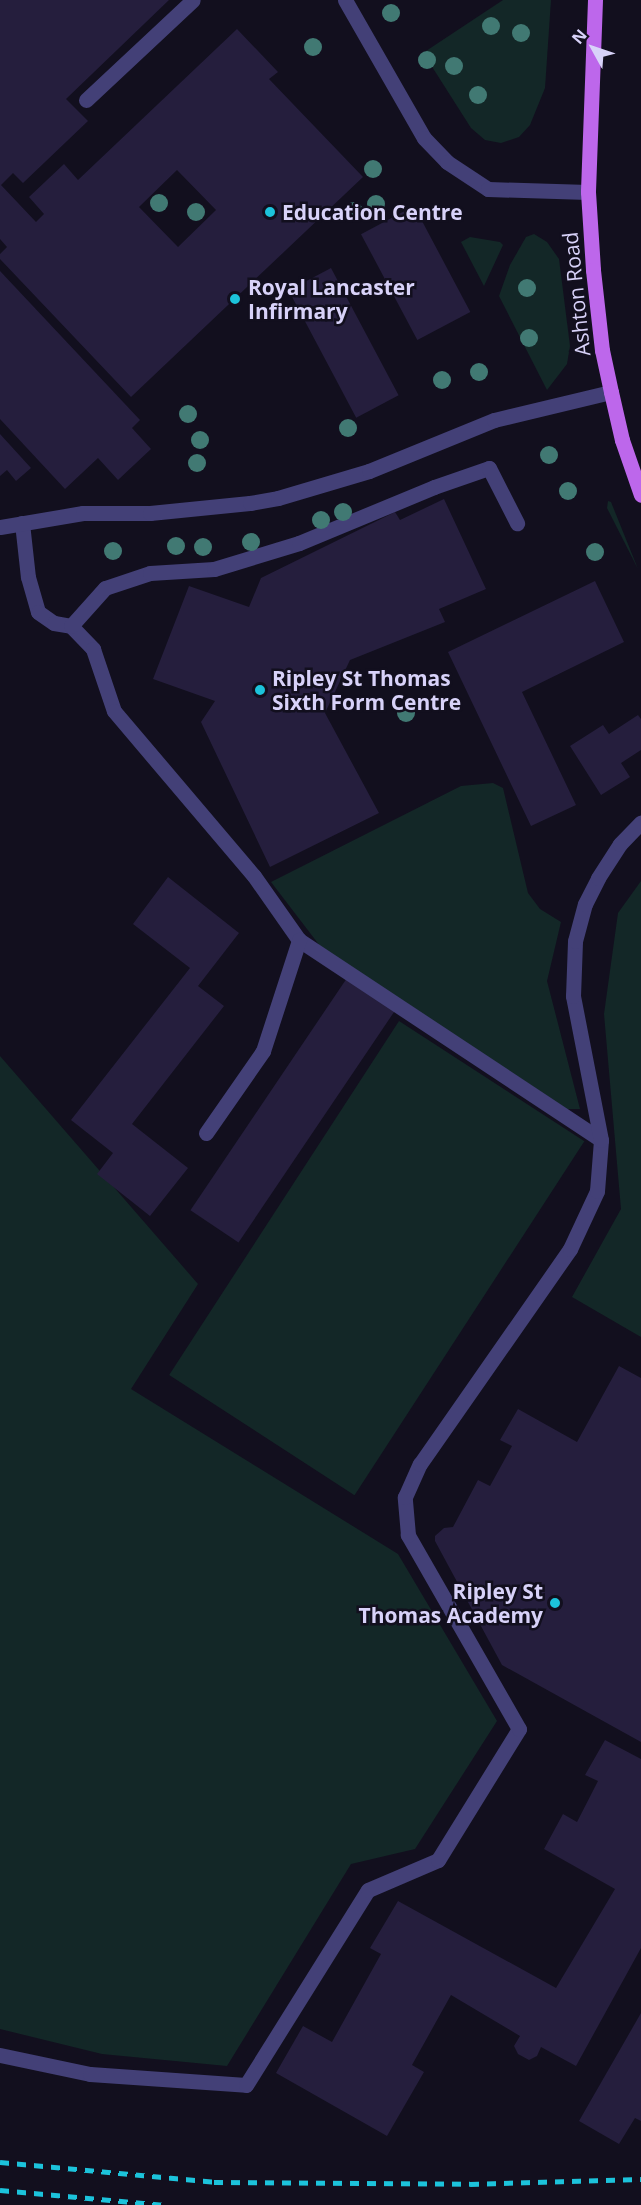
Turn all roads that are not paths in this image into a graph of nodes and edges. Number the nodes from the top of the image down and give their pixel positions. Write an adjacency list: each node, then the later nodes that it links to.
1 (193, 0): 4 (street)
2 (345, 0): 5 (street)
3 (596, 0): 5 (main road, Ashton Road)
4 (86, 100)
5 (588, 192): 6 (main road, Ashton Road)
6 (611, 392): 7 (main road, Ashton Road); 8 (street)
7 (641, 495)
8 (22, 523): 10 (street); 11 (street)
9 (517, 523): 11 (street)
10 (0, 527)
11 (71, 626): 13 (street)
12 (641, 822): 15 (street)
13 (299, 940): 14 (street); 15 (street)
14 (206, 1133)
15 (601, 1140): 16 (street)
16 (0, 2055)

